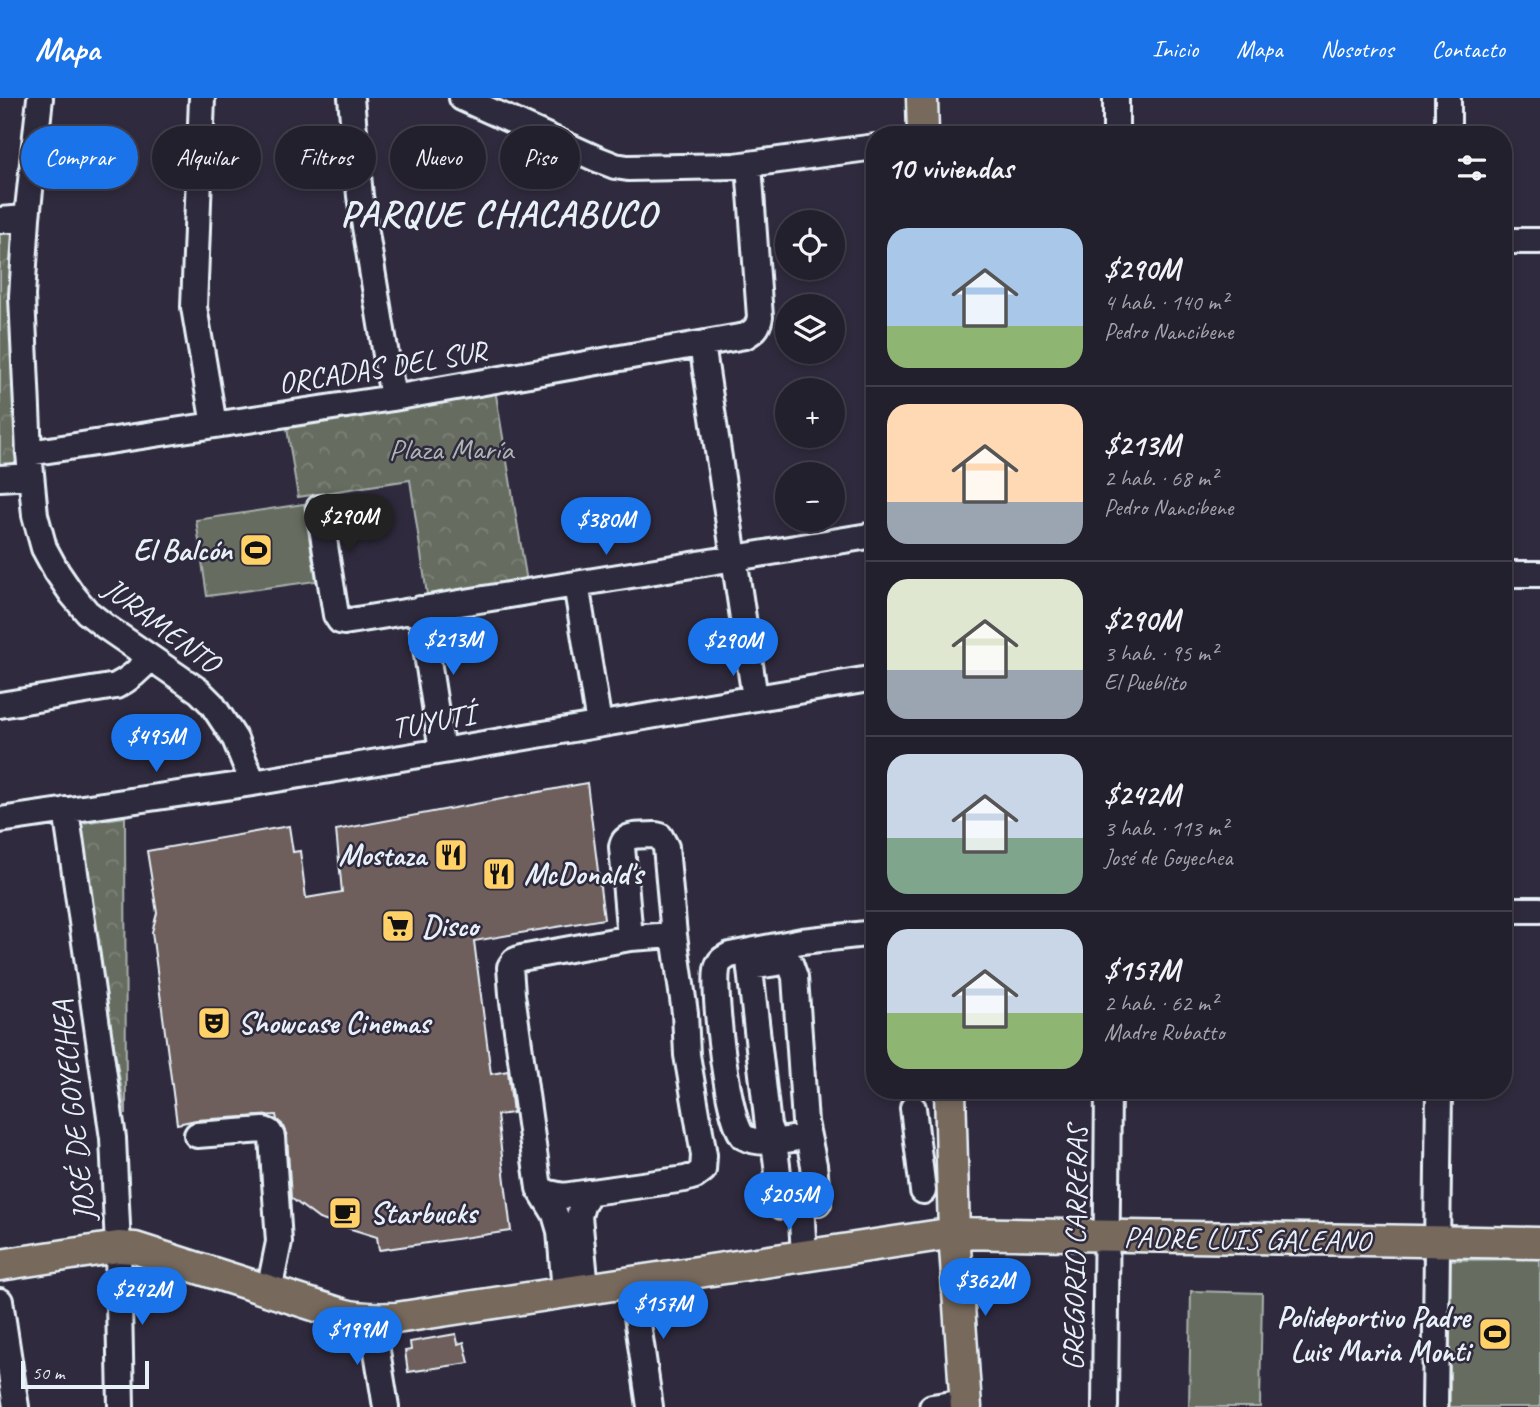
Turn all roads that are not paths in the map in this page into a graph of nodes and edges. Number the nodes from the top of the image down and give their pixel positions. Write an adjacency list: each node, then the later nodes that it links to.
1 (40, 98): 13 (street, JURAMENTO)
2 (202, 98): 19 (street)
3 (351, 98): 18 (street)
4 (462, 98): 12 (street)
5 (922, 98): 8 (main road)
6 (1116, 98): 9 (street)
7 (1448, 98): 10 (street)
8 (923, 126)
9 (1116, 126)
10 (1448, 126)
11 (866, 148): 12 (street)
12 (749, 164): 17 (street, ORCADAS DEL SUR)
13 (27, 218): 14 (street); 20 (street, JURAMENTO)
14 (0, 220)
15 (1512, 241): 16 (street)
16 (1540, 241)
17 (702, 344): 18 (street, ORCADAS DEL SUR); 24 (street)
18 (393, 398): 19 (street, ORCADAS DEL SUR)
19 (215, 425): 20 (street, ORCADAS DEL SUR)
20 (30, 464): 21 (street, ORCADAS DEL SUR); 29 (street, JURAMENTO)
21 (0, 478)
22 (319, 508): 28 (street)
23 (866, 537): 24 (street)
24 (734, 559): 27 (street); 31 (street)
25 (1512, 574): 26 (street)
26 (1540, 574)
27 (576, 584): 28 (street); 33 (street)
28 (420, 609): 34 (street)
29 (150, 658): 32 (street); 35 (street, JURAMENTO)
30 (866, 680): 31 (street, TUYUTÍ)
31 (755, 698): 33 (street, TUYUTÍ)
32 (0, 705)
33 (599, 724): 34 (street, TUYUTÍ)
34 (442, 751): 35 (street, TUYUTÍ)
35 (253, 783): 36 (street, TUYUTÍ)
36 (66, 810): 37 (street, TUYUTÍ); 61 (street, JOSÉ DE GOYECHEA)
37 (0, 820)
38 (1512, 910): 39 (street)
39 (1540, 910)
40 (674, 934): 42 (street); 42 (street); 45 (street)
41 (866, 934): 43 (street)
42 (630, 938): 53 (street)
43 (749, 959): 44 (street); 51 (street); 52 (street)
44 (722, 1049): 45 (street); 52 (street)
45 (687, 1053): 55 (street)
46 (950, 1099): 57 (main road)
47 (1108, 1099): 58 (street, GREGORIO CARRERAS)
48 (1439, 1099): 59 (street)
49 (913, 1108): 54 (street)
50 (197, 1135): 65 (street)
51 (808, 1136): 52 (street); 56 (street)
52 (774, 1141): 62 (street)
53 (539, 1188): 55 (street); 66 (street)
54 (923, 1191)
55 (589, 1192): 66 (street)
56 (818, 1203)
57 (954, 1233): 58 (main road, PADRE LUIS GALEANO); 62 (main road, PADRE LUIS GALEANO); 69 (main road)
58 (1107, 1237): 59 (main road, PADRE LUIS GALEANO); 75 (street, GREGORIO CARRERAS)
59 (1438, 1242): 60 (main road, PADRE LUIS GALEANO); 76 (street)
60 (1540, 1243)
61 (118, 1247): 63 (main road, PADRE LUIS GALEANO); 65 (main road, PADRE LUIS GALEANO); 71 (street, JOSÉ DE GOYECHEA)
62 (804, 1255): 64 (main road, PADRE LUIS GALEANO)
63 (0, 1265)
64 (632, 1282): 66 (main road, PADRE LUIS GALEANO); 73 (street)
65 (269, 1291): 68 (main road, PADRE LUIS GALEANO)
66 (576, 1291): 68 (main road, PADRE LUIS GALEANO)
67 (4, 1296): 70 (street)
68 (372, 1320): 72 (street)
69 (965, 1404): 74 (street)
70 (16, 1407)
71 (121, 1407)
72 (386, 1407)
73 (650, 1407)
74 (932, 1407)
75 (1105, 1407)
76 (1435, 1407)

